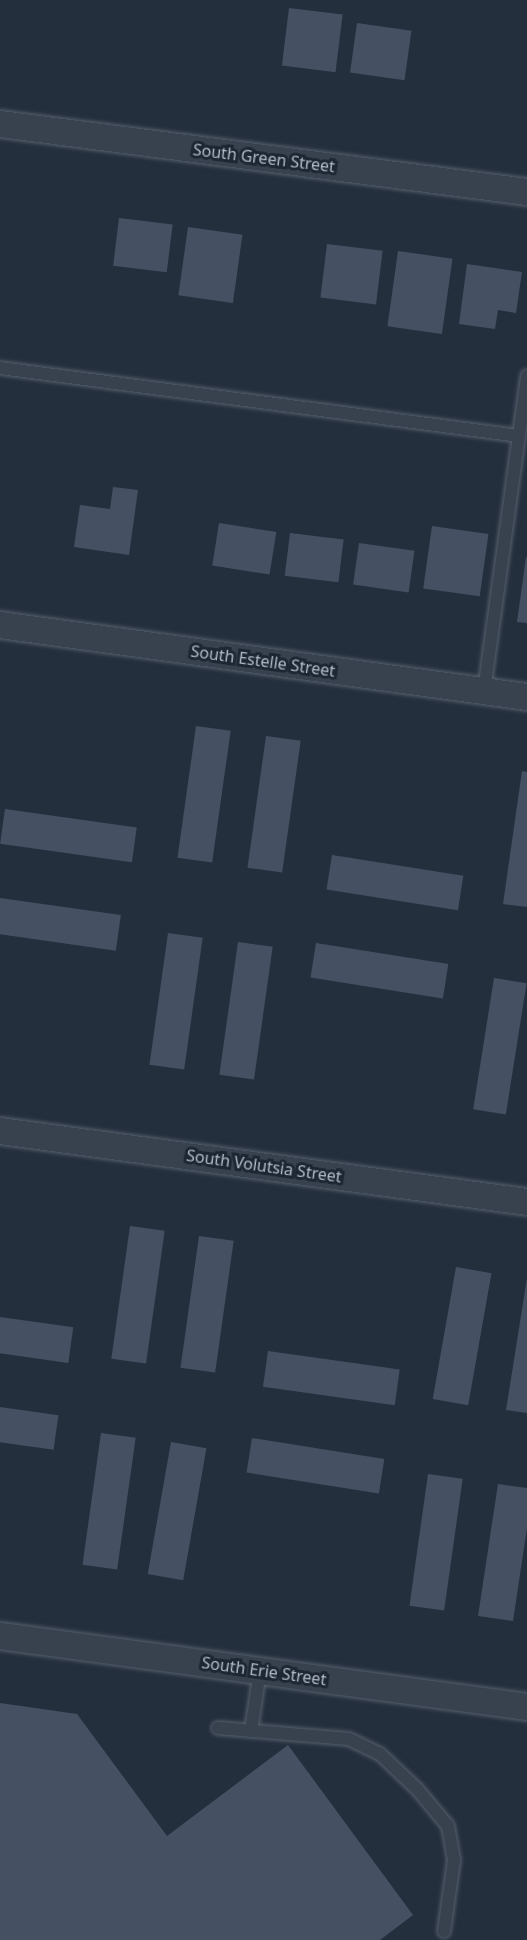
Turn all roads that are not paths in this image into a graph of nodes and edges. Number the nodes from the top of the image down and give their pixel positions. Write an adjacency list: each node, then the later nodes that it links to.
1 (0, 124): 2 (street, South Green Street)
2 (527, 192)
3 (0, 368): 5 (lane)
4 (527, 376): 5 (lane)
5 (519, 436): 7 (lane)
6 (0, 625): 7 (street, South Estelle Street)
7 (484, 691): 8 (street, South Estelle Street)
8 (527, 697)
9 (0, 1131): 10 (street, South Volutsia Street)
10 (527, 1202)
11 (0, 1636): 12 (street, South Erie Street)
12 (260, 1671): 13 (street, South Erie Street); 15 (lane)
13 (527, 1707)
14 (218, 1728): 15 (lane)
15 (251, 1731): 16 (lane)
16 (444, 1931)

